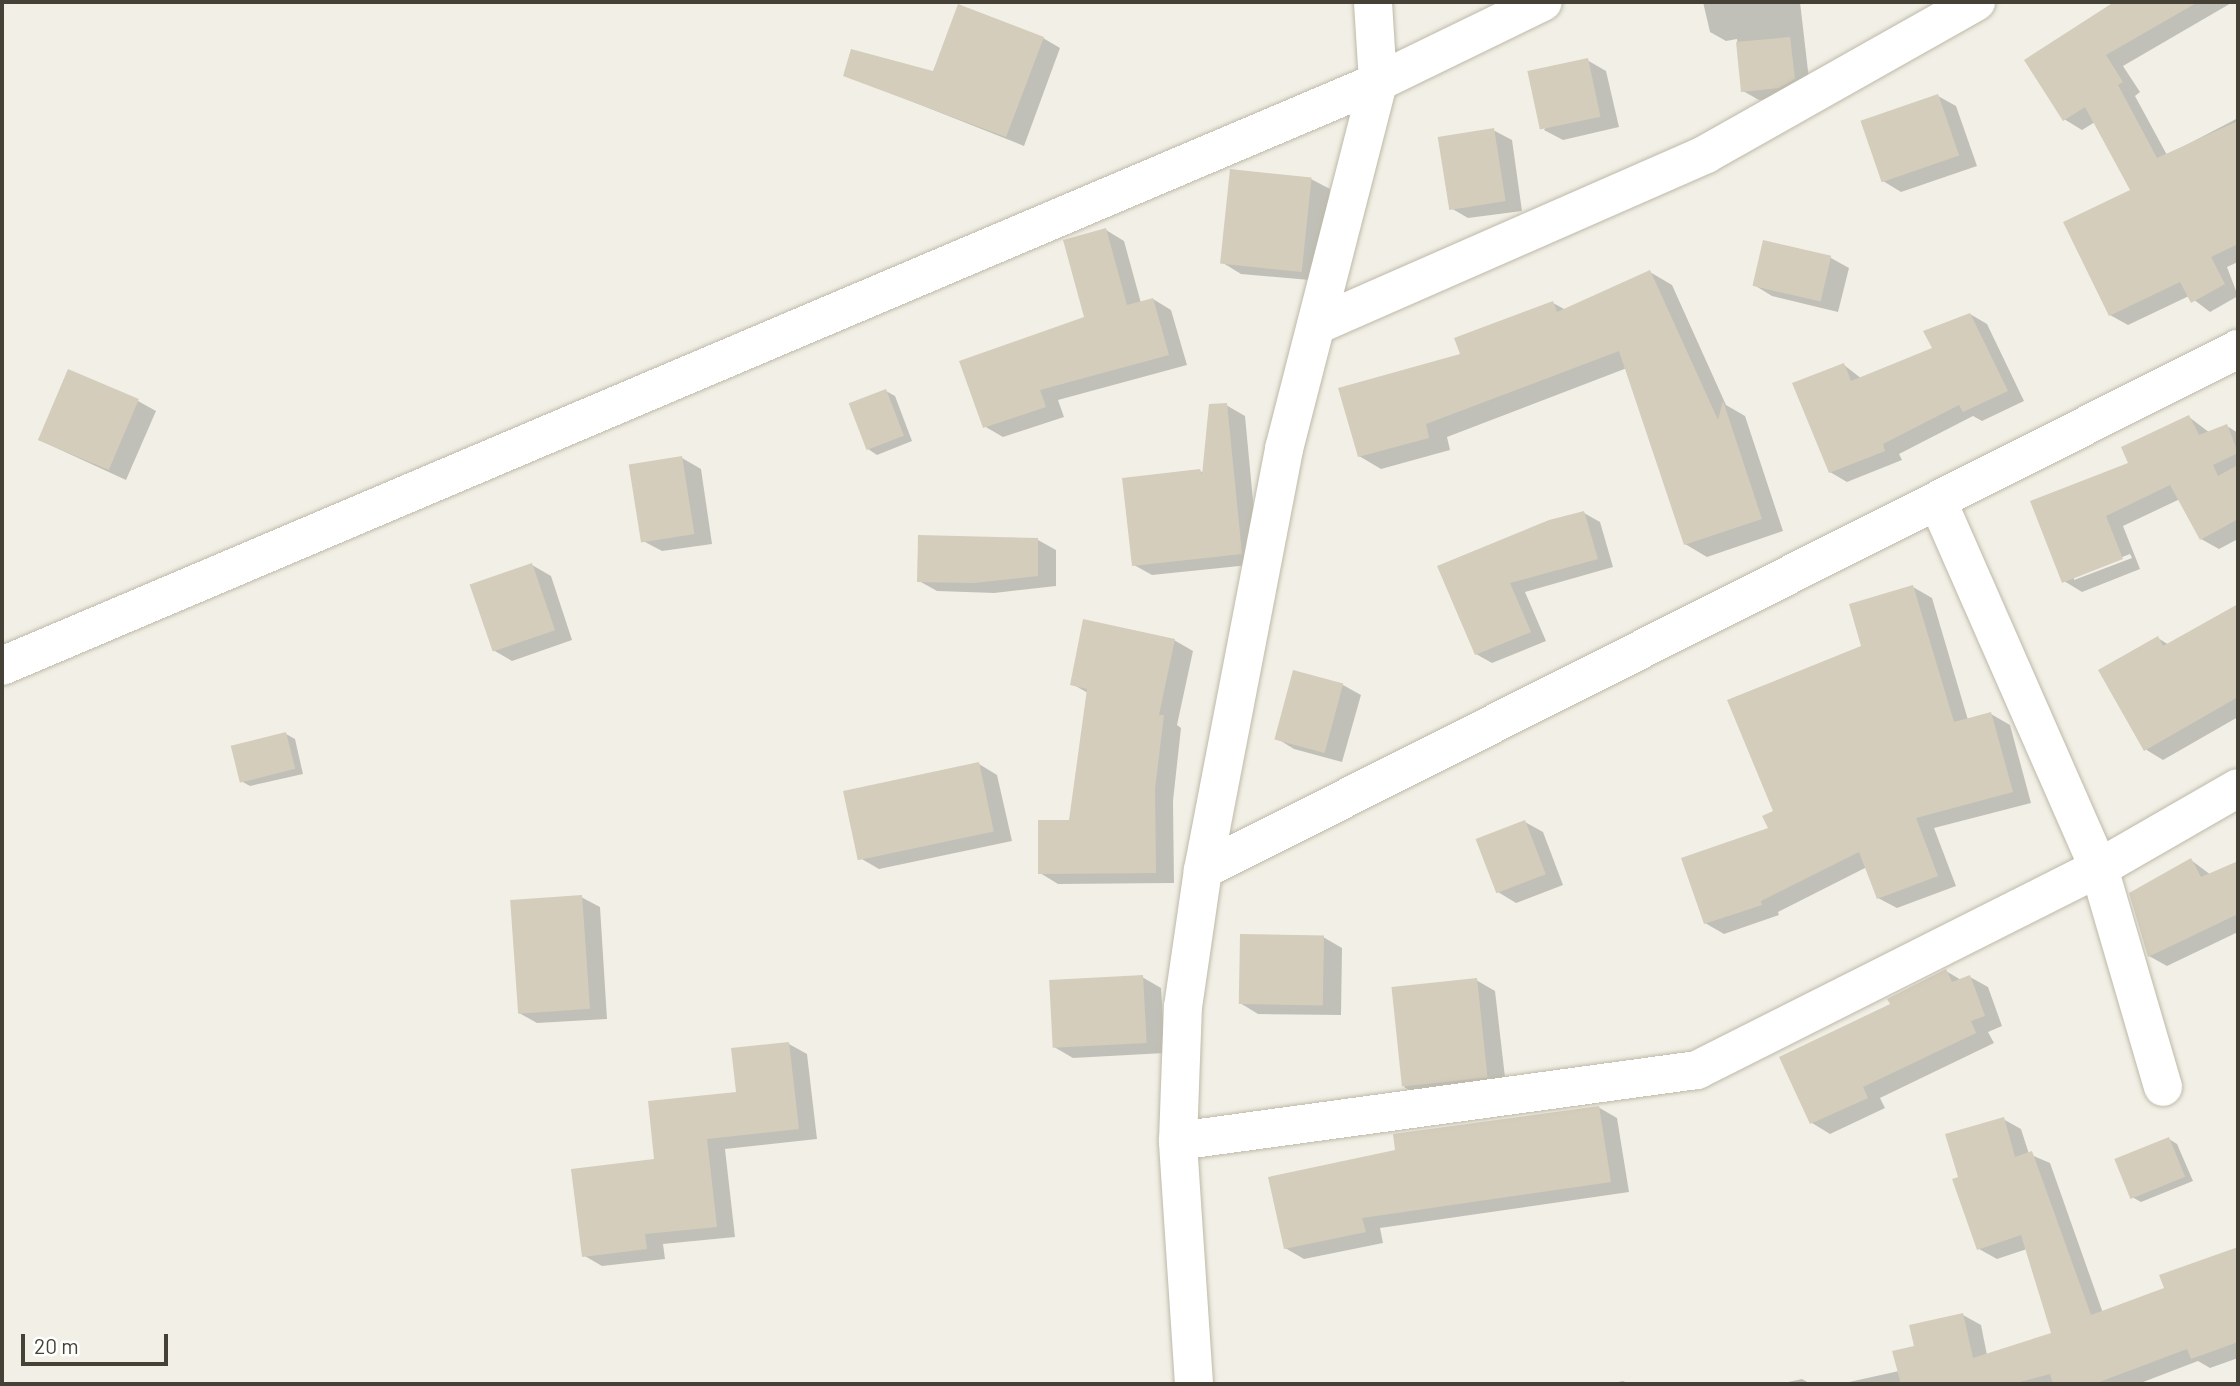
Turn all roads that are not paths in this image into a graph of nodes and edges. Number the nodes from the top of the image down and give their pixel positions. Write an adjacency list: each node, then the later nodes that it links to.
1 (1373, 2): 4 (street)
2 (1543, 2): 4 (street)
3 (1976, 2): 5 (street)
4 (1378, 82): 5 (street); 8 (street)
5 (1317, 325): 11 (street)
6 (2238, 349): 7 (street)
7 (1938, 502): 10 (street); 11 (street)
8 (2, 666)
9 (2238, 788): 10 (street)
10 (2099, 868): 12 (street); 13 (street)
11 (1203, 870): 13 (street)
12 (2163, 1087)
13 (1178, 1141): 14 (street)
14 (1193, 1371)

